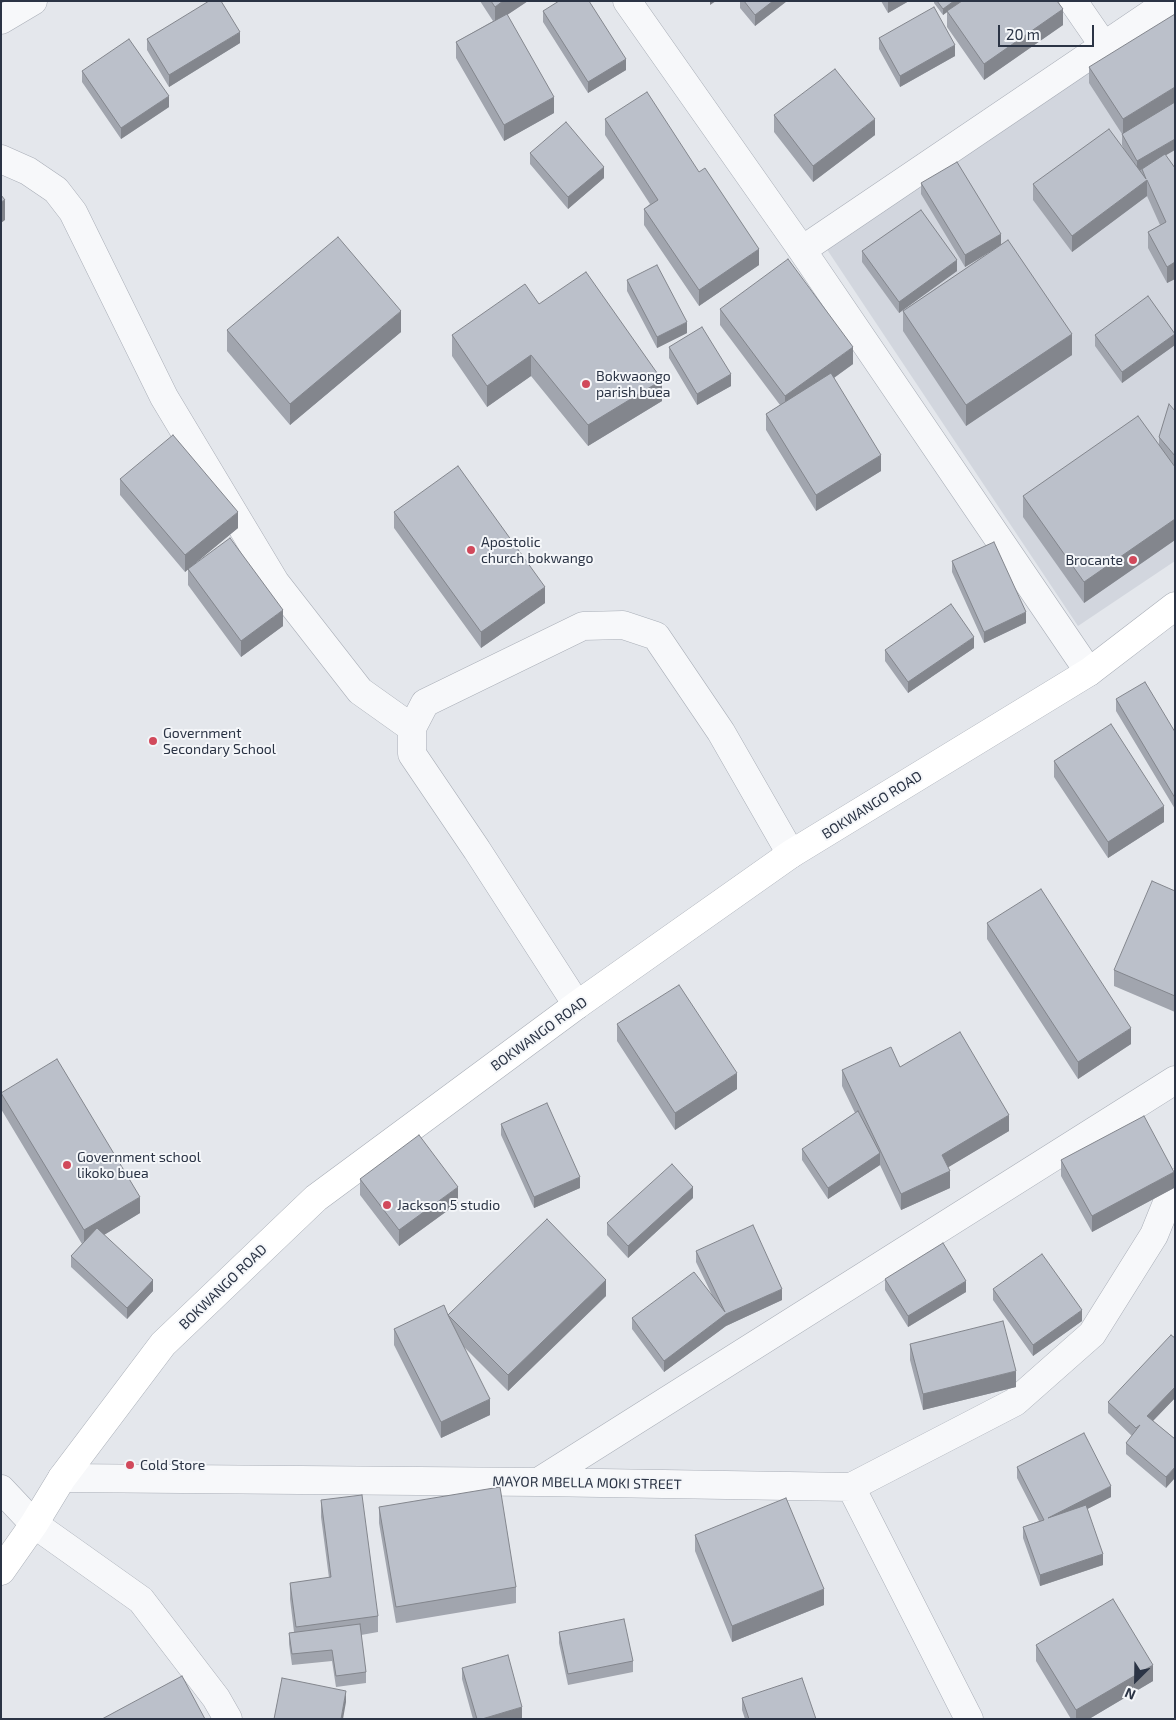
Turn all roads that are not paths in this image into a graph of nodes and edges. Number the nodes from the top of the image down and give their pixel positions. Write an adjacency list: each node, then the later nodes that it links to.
1 (34, 1): 5 (street)
2 (627, 1): 8 (street)
3 (1073, 1): 6 (street)
4 (1170, 1): 6 (street)
5 (1, 20)
6 (1104, 46): 8 (street)
7 (1, 159): 11 (street)
8 (802, 250): 10 (street)
9 (1175, 606): 10 (street, BOKWANGO ROAD)
10 (1089, 672): 12 (street, BOKWANGO ROAD)
11 (412, 728): 12 (street); 13 (street)
12 (792, 854): 13 (street, BOKWANGO ROAD)
13 (577, 1005): 16 (street, BOKWANGO ROAD)
14 (1175, 1080): 17 (street)
15 (1175, 1183): 18 (street)
16 (62, 1478): 17 (street, MAYOR MBELLA MOKI STREET); 20 (street, BOKWANGO ROAD)
17 (538, 1482): 18 (street, MAYOR MBELLA MOKI STREET)
18 (851, 1487): 23 (street)
19 (1, 1489): 20 (street)
20 (34, 1524): 21 (street, BOKWANGO ROAD); 22 (street)
21 (1, 1571)
22 (228, 1719)
23 (969, 1719)

